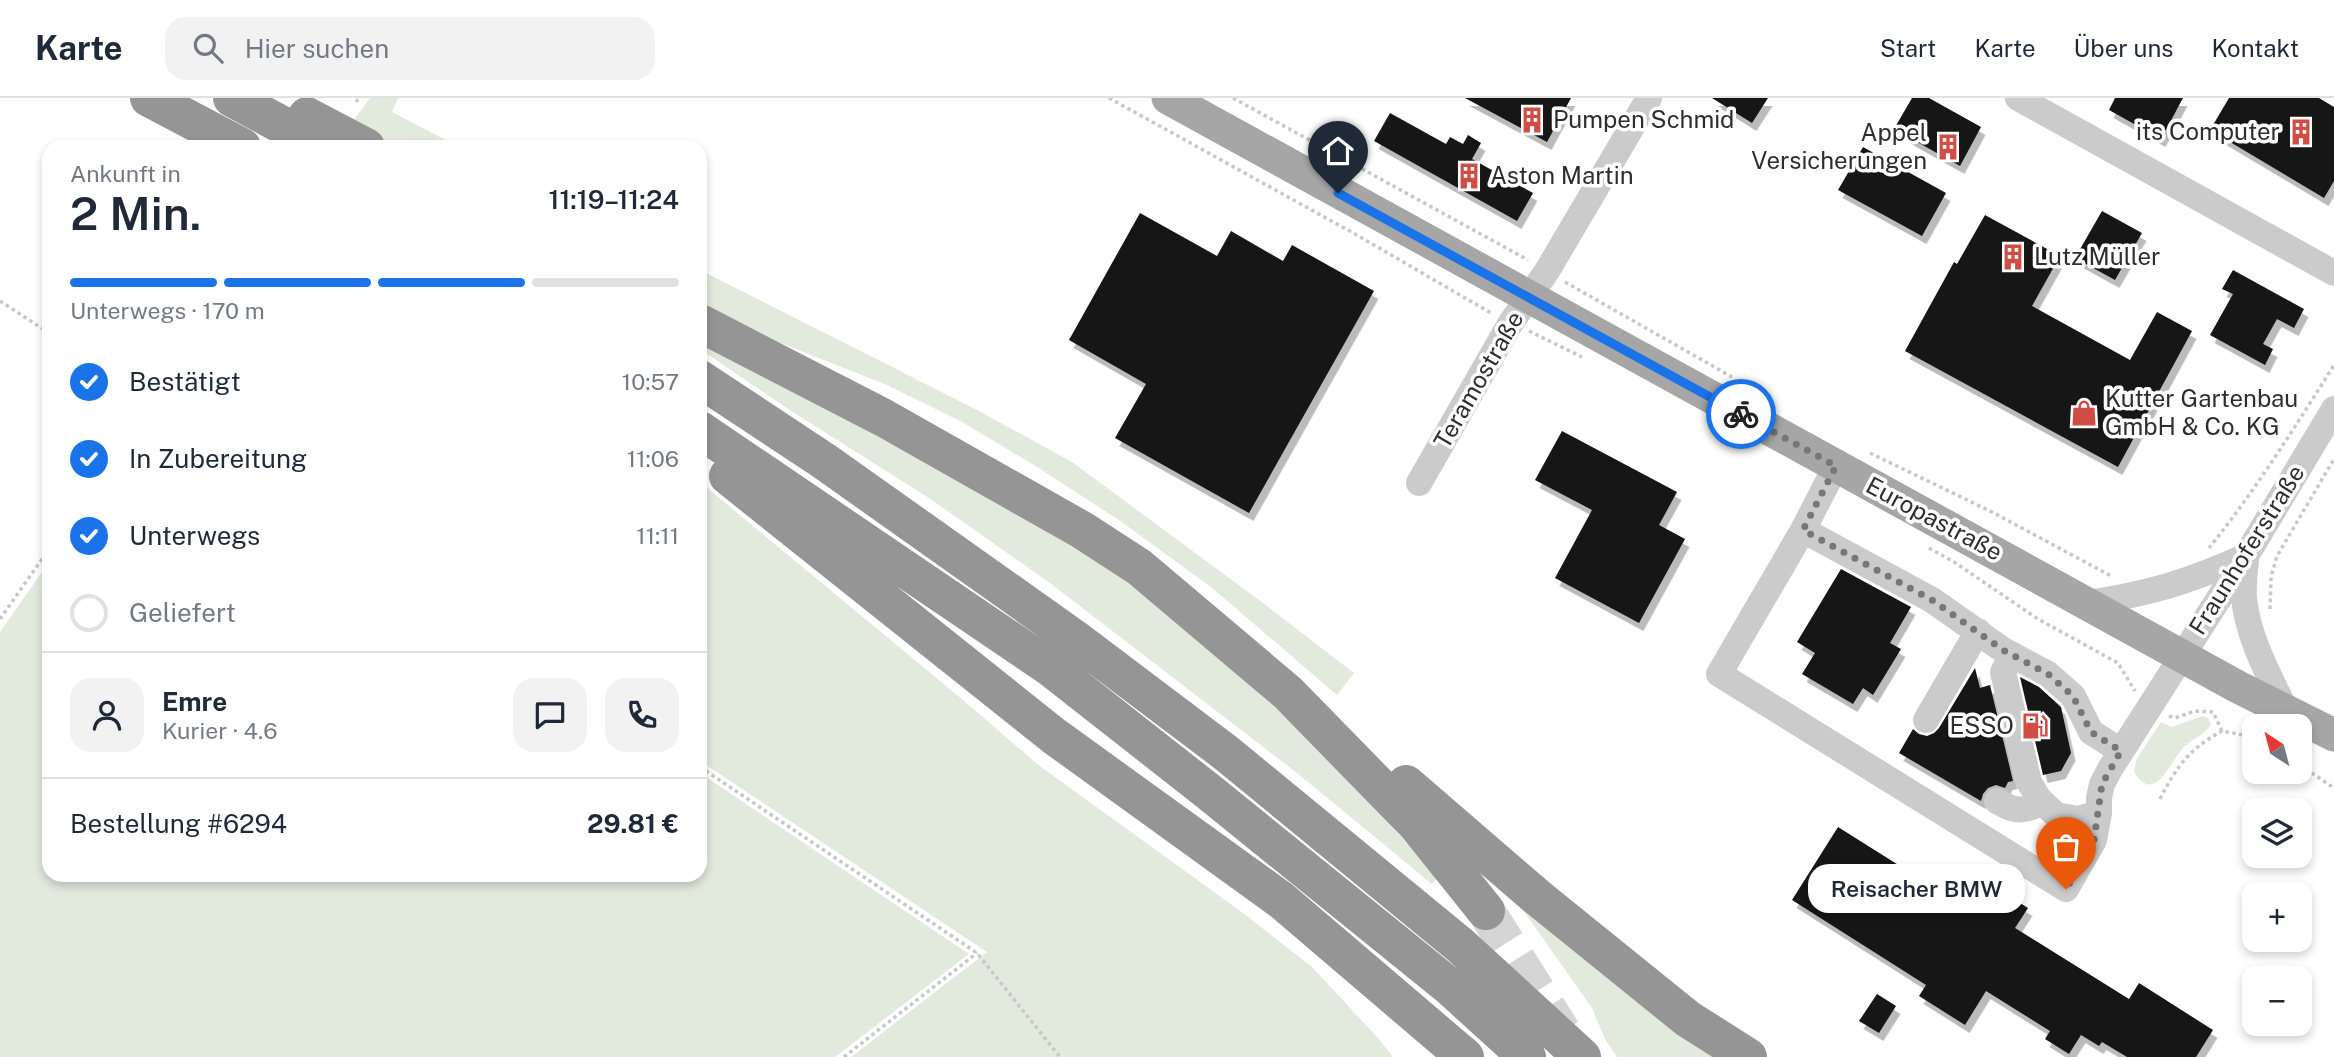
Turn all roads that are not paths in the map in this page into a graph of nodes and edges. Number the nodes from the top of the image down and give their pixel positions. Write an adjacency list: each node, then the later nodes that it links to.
1 (149, 98): 8 (highway)
2 (232, 98): 7 (highway)
3 (263, 98): 7 (highway)
4 (1168, 98): 11 (main road, Europastraße)
5 (1649, 98): 11 (street, Teramostraße)
6 (2018, 98): 10 (street)
7 (308, 131): 9 (highway, bridge)
8 (229, 140)
9 (341, 140)
10 (2334, 273)
11 (1538, 283): 16 (main road, Europastraße); 18 (street, Teramostraße)
12 (707, 327): 25 (highway)
13 (707, 384): 38 (highway)
14 (2334, 409): 20 (street, Fraunhoferstraße)
15 (707, 435): 37 (highway)
16 (1849, 457): 19 (street); 21 (main road, Europastraße)
17 (707, 460): 34 (highway)
18 (1419, 483)
19 (1803, 530): 22 (street); 32 (street, Fraunhoferstraße)
20 (2246, 556): 21 (street); 24 (street, Fraunhoferstraße); 26 (street)
21 (2087, 603): 24 (main road, Europastraße)
22 (1978, 631): 23 (street); 27 (street)
23 (2013, 655): 29 (street); 31 (street)
24 (2182, 656): 26 (main road, Europastraße); 29 (street, Fraunhoferstraße)
25 (1288, 693): 33 (highway); 39 (highway)
26 (2287, 713): 28 (main road, Europastraße)
27 (1926, 720)
28 (2334, 735)
29 (2121, 751): 32 (street, Fraunhoferstraße)
30 (1997, 801): 31 (street)
31 (2043, 803): 32 (street)
32 (2099, 813)
33 (1486, 911)
34 (1330, 941): 35 (highway); 36 (highway)
35 (1423, 1057)
36 (1465, 1057)
37 (1527, 1057)
38 (1582, 1057)
39 (1748, 1057)

